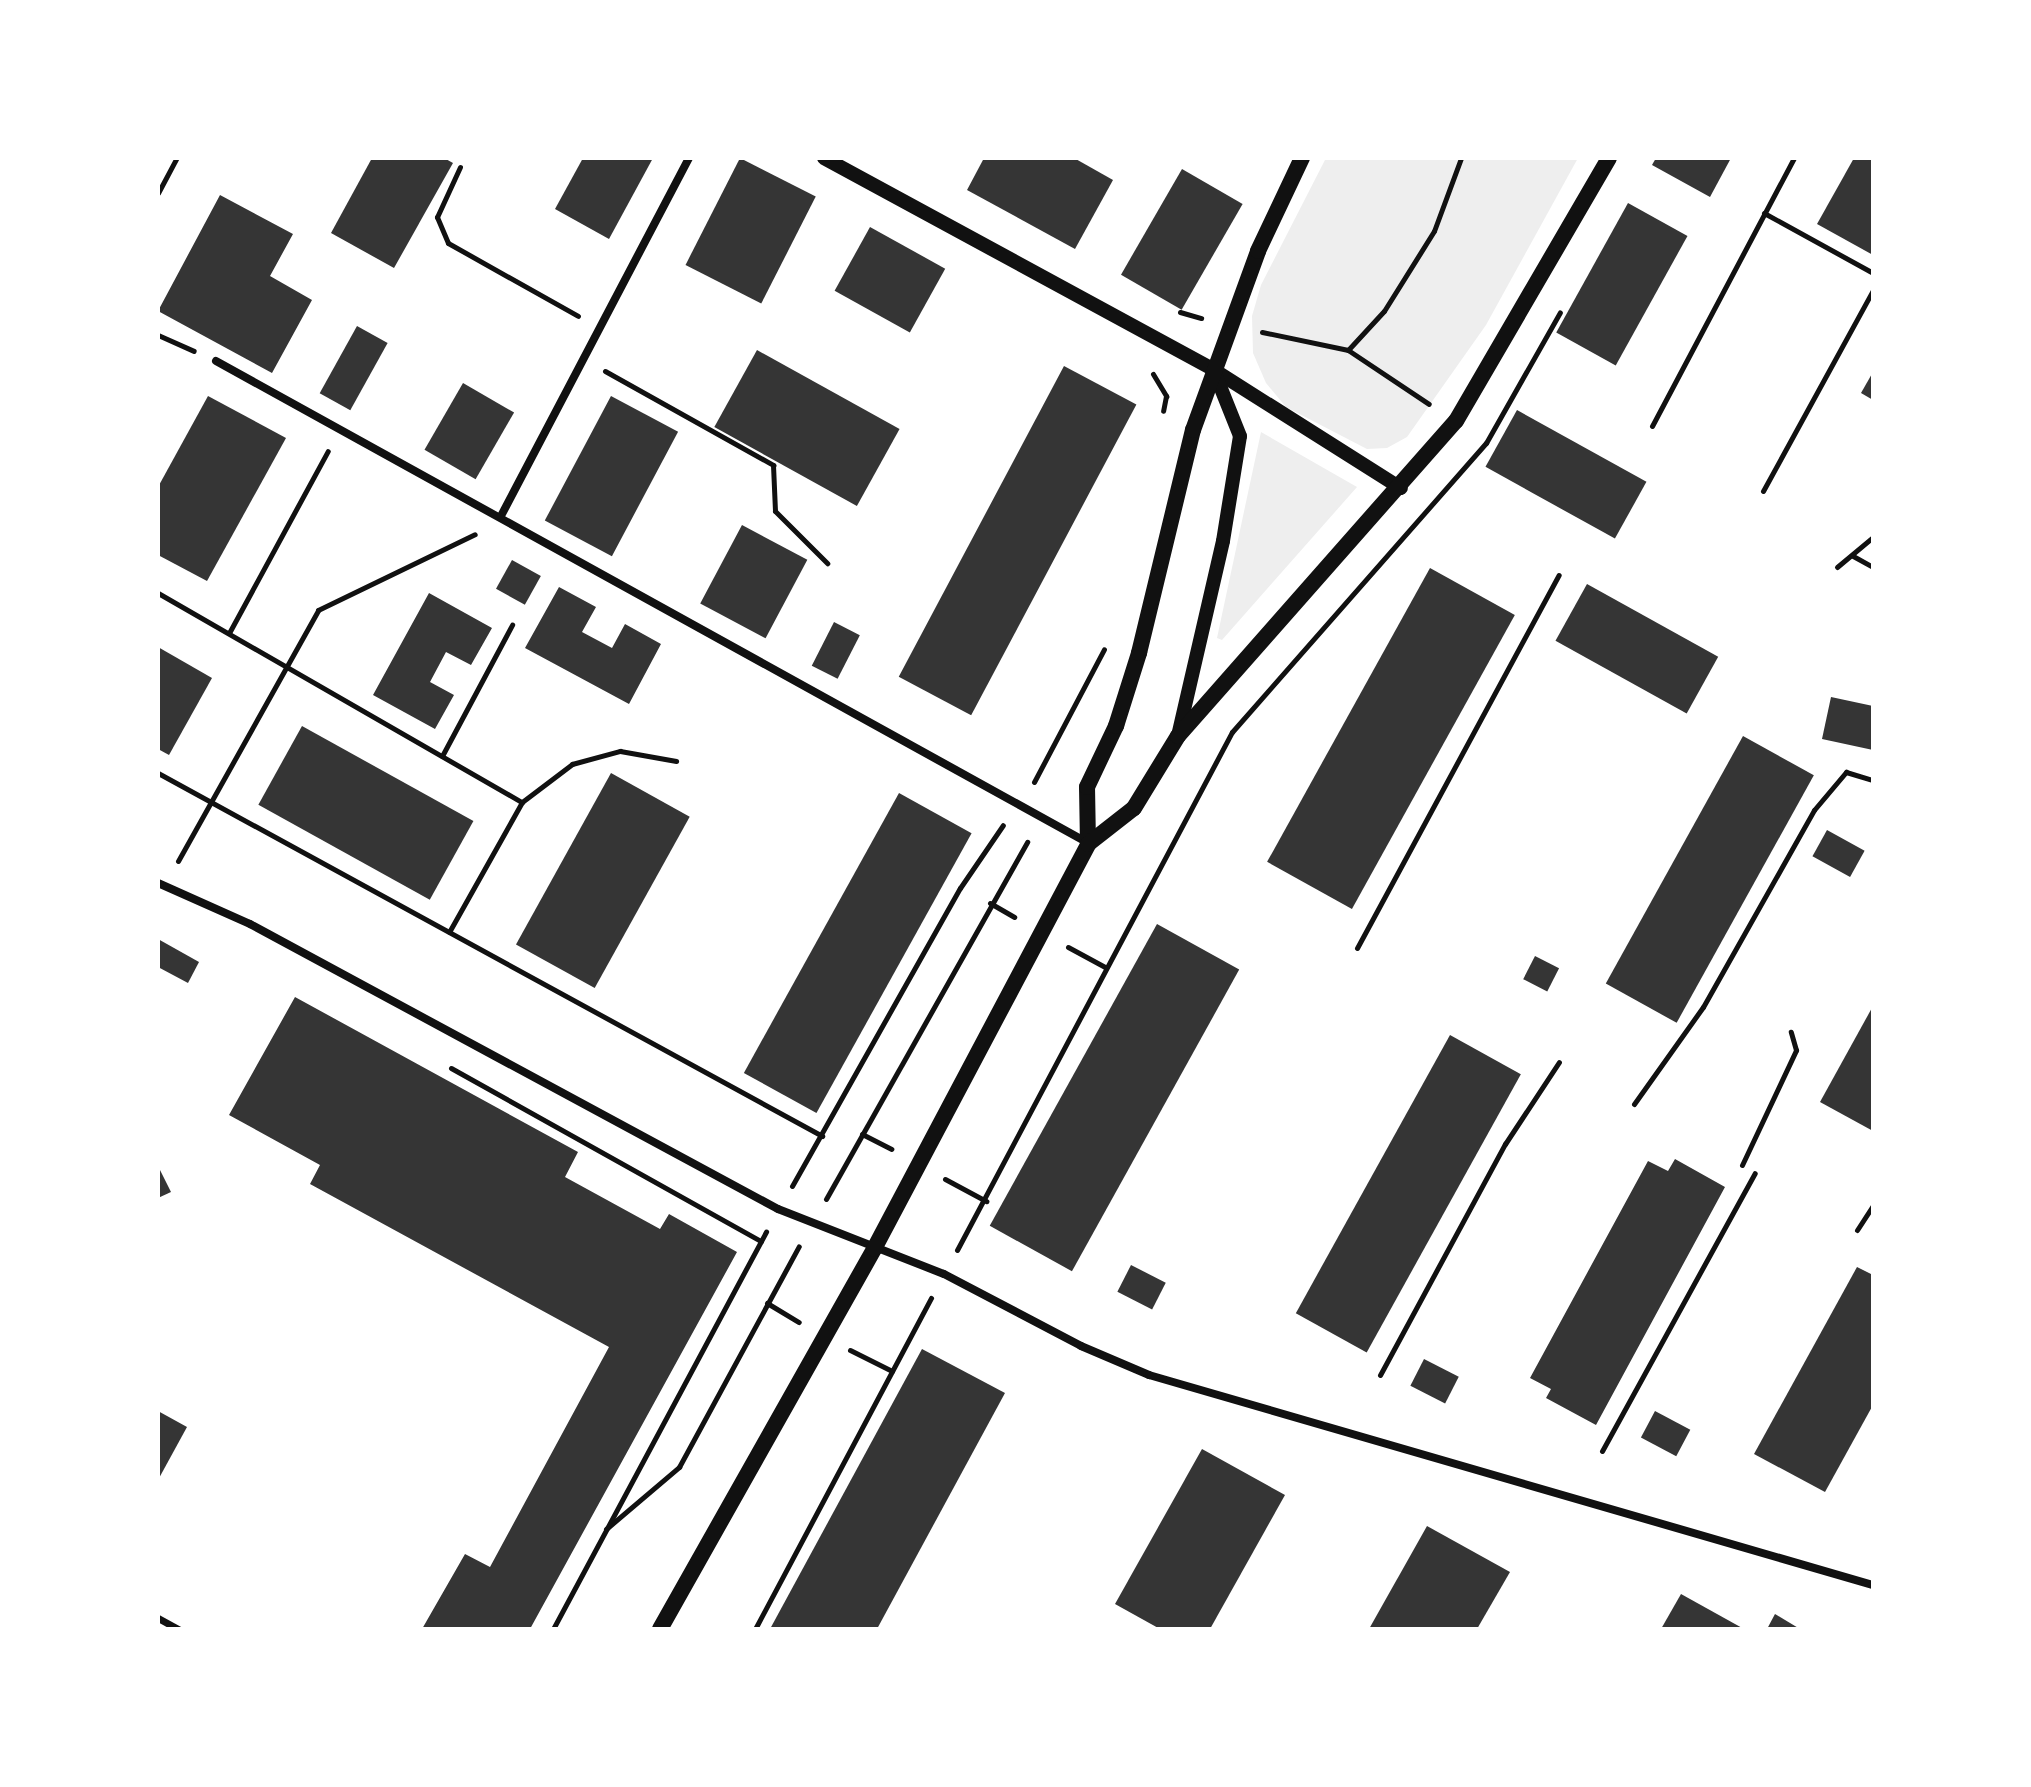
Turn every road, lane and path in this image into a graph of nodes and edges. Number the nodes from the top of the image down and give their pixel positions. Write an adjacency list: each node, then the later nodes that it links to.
1 (177, 158): 9 (path)
2 (689, 158): 15 (street)
3 (824, 158): 20 (street)
4 (1302, 158): 14 (main road)
5 (1461, 158): 17 (path)
6 (1609, 158): 21 (main road)
7 (1794, 158): 10 (path)
8 (460, 167): 15 (path)
9 (158, 193)
10 (1764, 213): 11 (path); 22 (path)
11 (1873, 273)
12 (1873, 290): 26 (path)
13 (1564, 305): 24 (path)
14 (1230, 326): 17 (path); 20 (main road)
15 (600, 328): 18 (street)
16 (158, 335): 19 (path)
17 (1348, 350): 21 (path)
18 (584, 359): 27 (street); 30 (path)
19 (216, 361): 23 (street)
20 (1214, 370): 25 (street); 39 (street); 48 (main road)
21 (1456, 421): 24 (path); 25 (main road)
22 (1652, 426)
23 (341, 429): 27 (street); 36 (path)
24 (1486, 443): 65 (path)
25 (1401, 488): 39 (main road)
26 (1763, 491)
27 (501, 516): 37 (path); 46 (street)
28 (1873, 537): 29 (path)
29 (1853, 556): 31 (path); 32 (path)
30 (827, 563)
31 (1837, 567)
32 (1873, 567)
33 (1559, 575): 51 (path)
34 (158, 593): 36 (path)
35 (512, 625): 40 (path)
36 (229, 633): 37 (path)
37 (287, 665): 40 (path); 45 (path)
38 (1088, 703): 46 (path)
39 (1178, 736): 48 (main road)
40 (442, 756): 44 (path)
41 (676, 761): 44 (path)
42 (158, 773): 45 (path)
43 (1873, 780): 55 (path)
44 (522, 802): 50 (path)
45 (211, 803): 49 (path); 50 (path)
46 (1022, 805): 47 (street); 56 (path)
47 (1042, 816): 48 (street); 61 (path)
48 (1088, 844): 64 (main road)
49 (161, 884): 60 (street)
50 (449, 932): 56 (path)
51 (1357, 948)
52 (1791, 1032): 57 (path)
53 (1559, 1062): 66 (path)
54 (445, 1065): 63 (path)
55 (1634, 1104)
56 (822, 1136): 60 (path)
57 (1742, 1165)
58 (1755, 1173): 67 (path)
59 (1873, 1205): 62 (path)
60 (778, 1209): 61 (street); 63 (path)
61 (812, 1224): 64 (street); 68 (path)
62 (1857, 1230)
63 (761, 1241): 68 (path)
64 (874, 1249): 65 (street); 73 (main road)
65 (944, 1274): 69 (street); 74 (path)
66 (1380, 1375)
67 (1602, 1451)
68 (606, 1529): 72 (path)
69 (1873, 1585)
70 (158, 1618): 71 (street)
71 (178, 1629)
72 (553, 1629)
73 (660, 1629)
74 (755, 1629)

